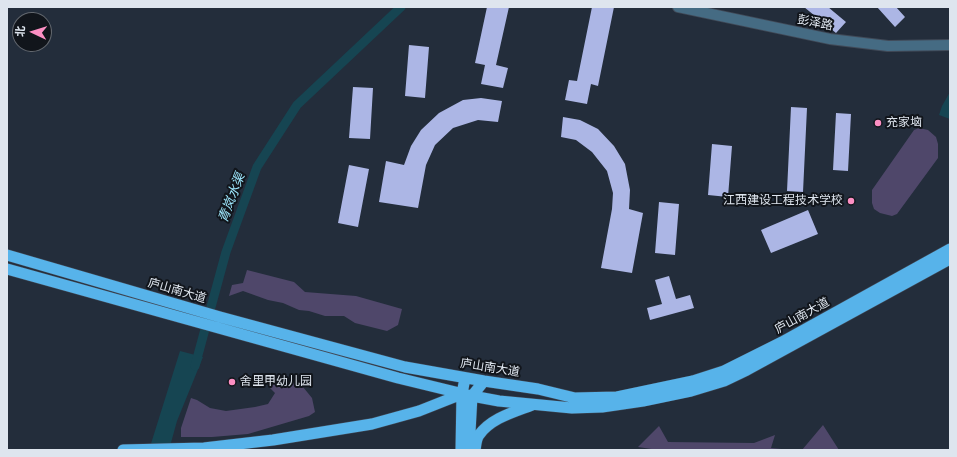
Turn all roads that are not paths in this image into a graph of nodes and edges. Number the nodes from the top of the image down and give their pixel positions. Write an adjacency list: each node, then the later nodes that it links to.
1 (678, 7): 2 (street, 彭泽路)
2 (950, 45)
3 (950, 249): 9 (highway, 庐山南大道)
4 (7, 255): 7 (highway, 庐山南大道)
5 (950, 259): 11 (highway, 庐山南大道)
6 (7, 269): 7 (highway, 庐山南大道)
7 (191, 314): 8 (highway, 庐山南大道); 10 (highway, 庐山南大道)
8 (465, 378): 9 (highway, 庐山南大道); 10 (highway)
9 (484, 382): 10 (highway)
10 (467, 395): 11 (highway, 庐山南大道); 12 (highway); 13 (highway); 14 (highway)
11 (534, 405): 15 (highway)
12 (123, 450)
13 (461, 450)
14 (469, 450)
15 (475, 450)

